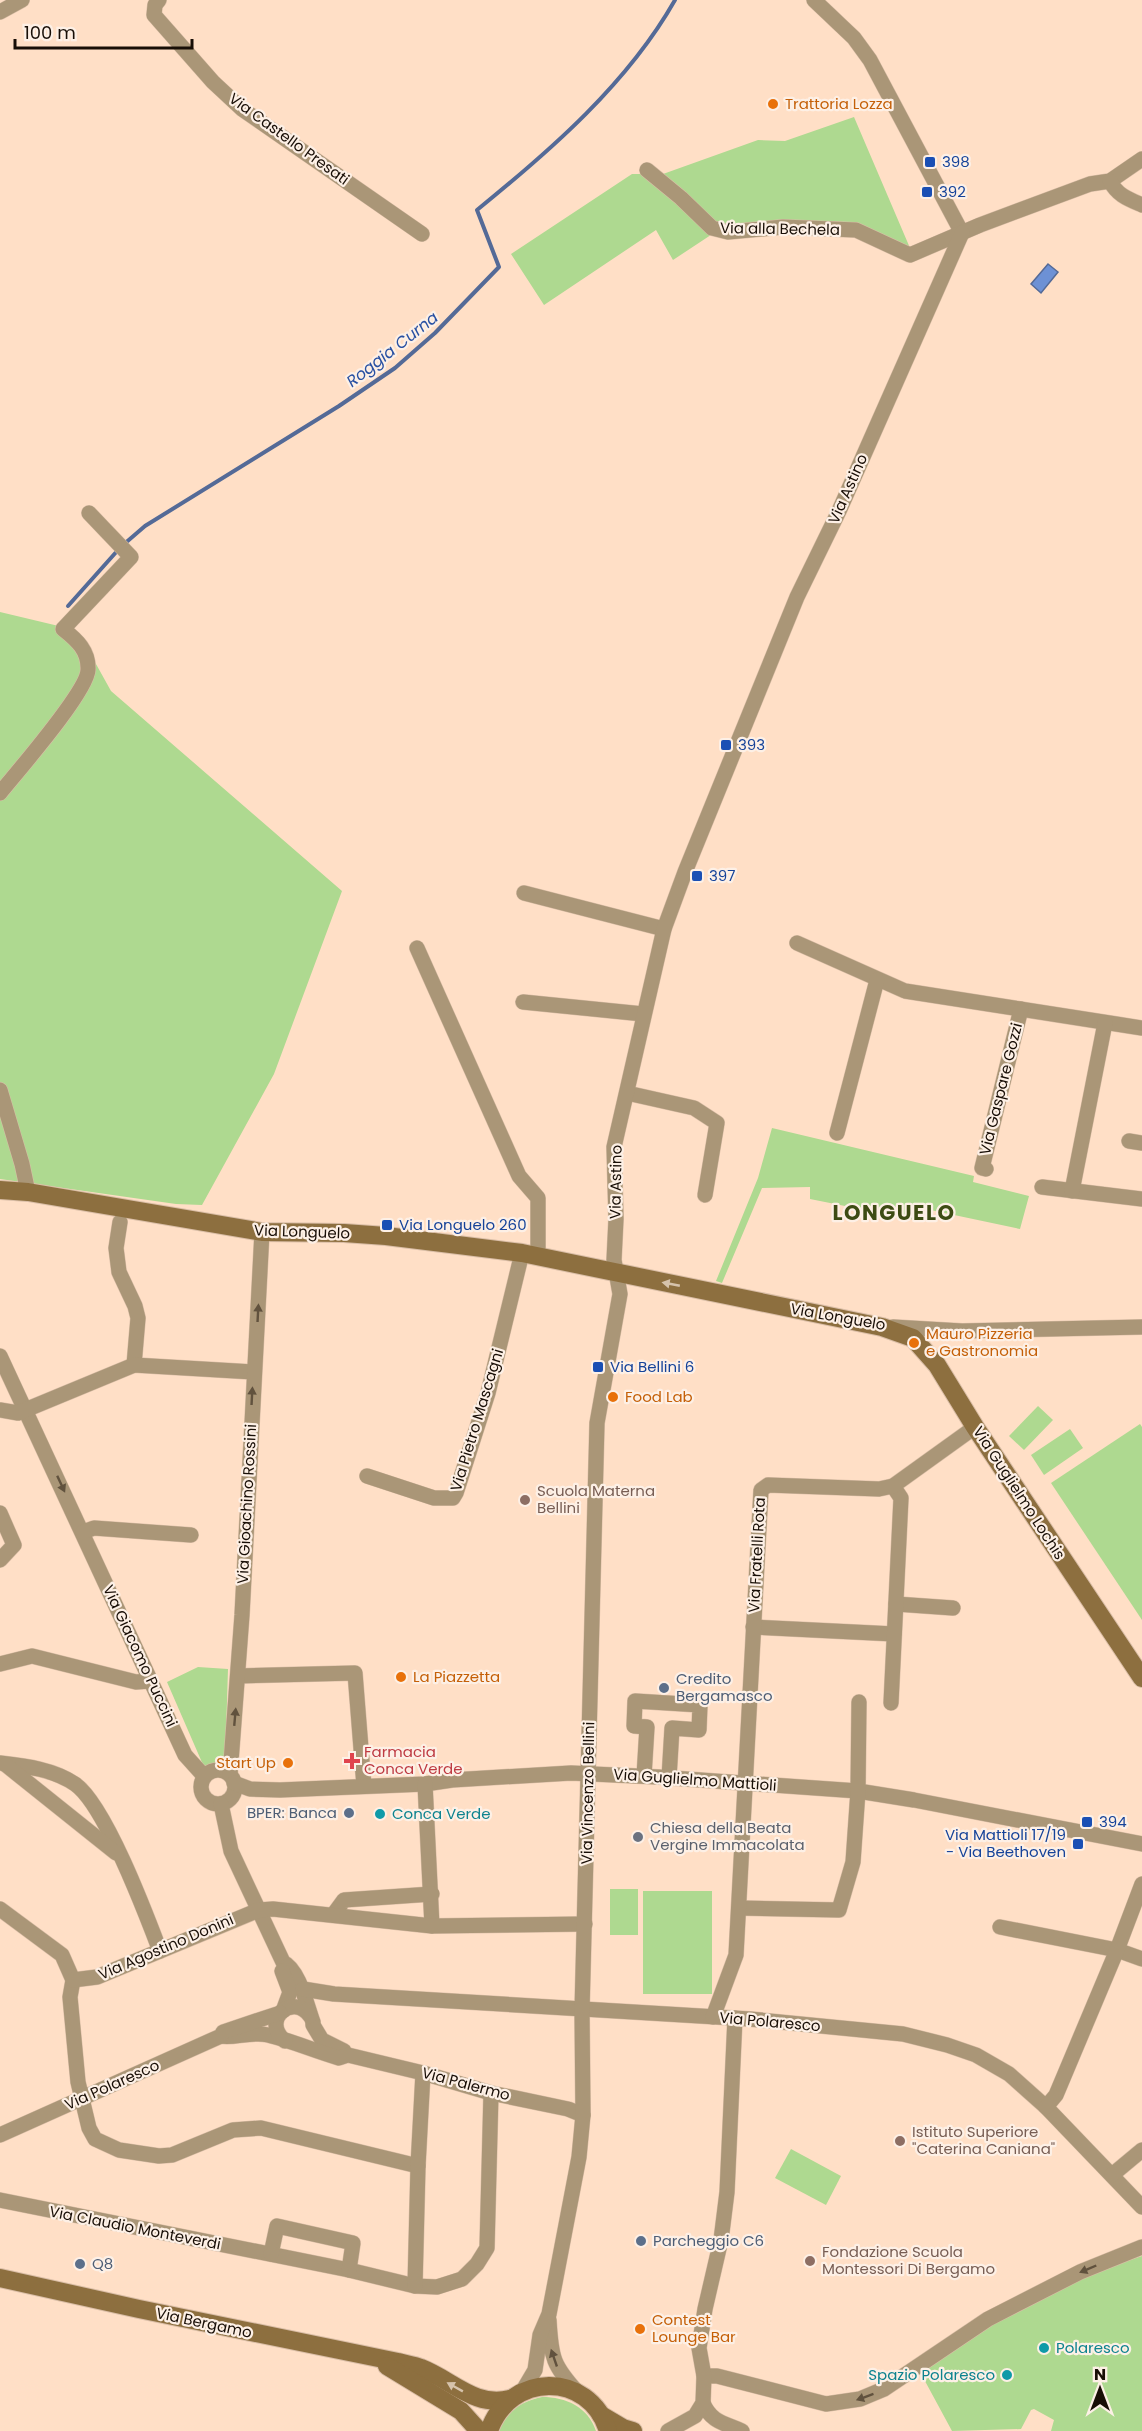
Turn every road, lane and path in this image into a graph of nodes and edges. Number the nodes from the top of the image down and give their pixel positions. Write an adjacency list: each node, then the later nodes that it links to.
1 (22, 0): 4 (street)
2 (159, 0): 10 (street, Via Castello Presati)
3 (813, 0): 9 (street)
4 (0, 12)
5 (1142, 159): 7 (street)
6 (647, 170): 9 (street, Via alla Bechela)
7 (1110, 181): 8 (street); 9 (street)
8 (1142, 205)
9 (962, 233): 14 (street, Via Astino)
10 (422, 234)
11 (89, 513): 12 (street)
12 (0, 793)
13 (524, 893): 14 (street)
14 (663, 929): 20 (street, Via Astino)
15 (797, 943): 17 (street, Via Gaspare Gozzi)
16 (417, 948): 37 (street)
17 (877, 980): 19 (street, Via Gaspare Gozzi); 25 (street)
18 (523, 1002): 20 (street)
19 (1021, 1009): 21 (street, Via Gaspare Gozzi); 26 (street, Via Gaspare Gozzi)
20 (643, 1014): 24 (street, Via Astino)
21 (1105, 1023): 22 (street, Via Gaspare Gozzi); 29 (street)
22 (1142, 1028)
23 (0, 1090): 30 (street)
24 (627, 1093): 31 (street); 38 (street, Via Astino)
25 (837, 1133)
26 (984, 1168)
27 (1042, 1187): 29 (street)
28 (0, 1190): 30 (street, Via Longuelo)
29 (1072, 1191): 34 (street)
30 (28, 1192): 33 (street, Via Longuelo)
31 (705, 1195)
32 (0, 1196): 33 (street, Via Longuelo)
33 (67, 1199): 36 (street, Via Longuelo)
34 (1142, 1199)
35 (120, 1222): 43 (street)
36 (262, 1232): 37 (street, Via Longuelo); 45 (street, Via Gioachino Rossini, one-way to 36)
37 (530, 1255): 38 (street, Via Longuelo); 49 (street, Via Pietro Mascagni)
38 (616, 1272): 39 (street, Via Longuelo, one-way to 38); 66 (street, Via Vincenzo Bellini)
39 (882, 1326): 41 (street, Via Longuelo); 44 (street, Via Guglielmo Lochis)
40 (1142, 1327): 41 (street, Via Longuelo)
41 (962, 1331): 44 (street)
42 (0, 1356): 46 (street, Via Giacomo Puccini)
43 (134, 1365): 45 (street); 46 (street)
44 (937, 1365): 48 (street, Via Guglielmo Lochis)
45 (254, 1372): 60 (street, Via Gioachino Rossini, one-way to 45)
46 (26, 1409): 47 (street); 52 (street, Via Giacomo Puccini, one-way to 52)
47 (0, 1410)
48 (975, 1427): 50 (street); 61 (street, Via Guglielmo Lochis)
49 (367, 1476)
50 (893, 1486): 55 (street); 57 (street, Via Fratelli Rota)
51 (0, 1513): 54 (street)
52 (83, 1532): 53 (street); 62 (street, Via Giacomo Puccini)
53 (191, 1535)
54 (0, 1560)
55 (896, 1605): 56 (street); 58 (street)
56 (953, 1608)
57 (753, 1627): 58 (street); 72 (street, Via Fratelli Rota)
58 (894, 1634): 64 (street)
59 (0, 1664): 62 (street)
60 (238, 1676): 70 (street, Via Gioachino Rossini, one-way to 60); 73 (street)
61 (1142, 1678)
62 (151, 1681): 67 (street, Via Giacomo Puccini)
63 (859, 1702): 75 (street)
64 (891, 1703)
65 (2, 1764): 78 (street); 78 (street)
66 (588, 1773): 68 (street, Via Guglielmo Mattioli); 71 (street, Via Guglielmo Mattioli); 85 (street, Via Vincenzo Bellini)
67 (204, 1776): 70 (street); 76 (street)
68 (644, 1776): 69 (street, Via Guglielmo Mattioli); 69 (street)
69 (669, 1778): 72 (street, Via Guglielmo Mattioli)
70 (232, 1779): 74 (street, Via Guglielmo Mattioli); 76 (street)
71 (425, 1784): 73 (street, Via Guglielmo Mattioli); 80 (street)
72 (745, 1784): 75 (street, Via Guglielmo Mattioli); 81 (street, Via Fratelli Rota)
73 (364, 1786): 74 (street, Via Guglielmo Mattioli)
74 (280, 1790): 76 (street, Via Guglielmo Mattioli)
75 (858, 1791): 77 (street, Via Guglielmo Mattioli); 81 (street)
76 (226, 1801): 83 (street)
77 (1142, 1844)
78 (121, 1857): 89 (street)
79 (1142, 1884): 88 (street)
80 (432, 1894): 84 (street); 86 (street)
81 (739, 1908): 97 (street, Via Fratelli Rota)
82 (0, 1909): 92 (street)
83 (259, 1910): 84 (street); 89 (street, Via Agostino Donini); 91 (street)
84 (333, 1915): 86 (street)
85 (585, 1924): 86 (street); 95 (street, Via Vincenzo Bellini)
86 (432, 1926)
87 (1000, 1927): 88 (street)
88 (1117, 1950): 90 (street); 106 (street)
89 (160, 1951): 92 (street, Via Agostino Donini)
90 (1142, 1959)
91 (284, 1962): 93 (street); 96 (street)
92 (73, 1980): 105 (street)
93 (303, 1989): 94 (street, Via Polaresco); 99 (street)
94 (334, 1994): 95 (street, Via Polaresco); 99 (street)
95 (582, 2011): 97 (street, Via Polaresco); 107 (street, Via Vincenzo Bellini)
96 (281, 2012): 99 (street, Via Polaresco); 100 (street, Via Polaresco); 101 (street)
97 (713, 2017): 98 (street, Via Polaresco)
98 (735, 2018): 106 (street, Via Polaresco); 123 (street)
99 (312, 2021): 101 (street); 102 (street, Via Palermo)
100 (222, 2036): 101 (street, Via Polaresco); 105 (street, Via Polaresco)
101 (290, 2042): 102 (street, Via Palermo)
102 (348, 2055): 103 (street, Via Palermo)
103 (423, 2073): 104 (street, Via Palermo); 110 (street)
104 (491, 2092): 107 (street, Via Palermo); 119 (street, Via Claudio Monteverdi)
105 (81, 2098): 108 (street, Via Polaresco); 110 (street)
106 (1046, 2107): 111 (street, Via Polaresco)
107 (583, 2115): 121 (street, Via Vincenzo Bellini)
108 (1, 2132)
109 (1142, 2150): 111 (street)
110 (418, 2166): 119 (street)
111 (1112, 2175): 113 (street, Via Polaresco)
112 (0, 2200): 115 (street, Via Claudio Monteverdi)
113 (1142, 2207)
114 (1142, 2247): 123 (street, one-way to 123)
115 (271, 2254): 116 (street, Via Claudio Monteverdi); 116 (street)
116 (349, 2270): 119 (street, Via Claudio Monteverdi)
117 (0, 2278): 120 (street, Via Bergamo)
118 (0, 2283): 120 (street, Via Bergamo)
119 (415, 2286)
120 (34, 2287): 122 (street, Via Bergamo)
121 (549, 2314): 124 (street, Via Vincenzo Bellini, one-way to 121); 125 (street, Via Vincenzo Bellini)
122 (375, 2359): 125 (street, Via Bergamo, one-way to 122); 128 (street, Via Bergamo)
123 (704, 2376): 126 (street)
124 (579, 2394): 125 (street, Via Bergamo); 127 (street)
125 (516, 2395): 129 (street)
126 (703, 2403): 131 (street); 132 (street)
127 (604, 2423): 130 (street)
128 (479, 2431)
129 (489, 2431)
130 (633, 2431)
131 (668, 2431)
132 (742, 2431)

